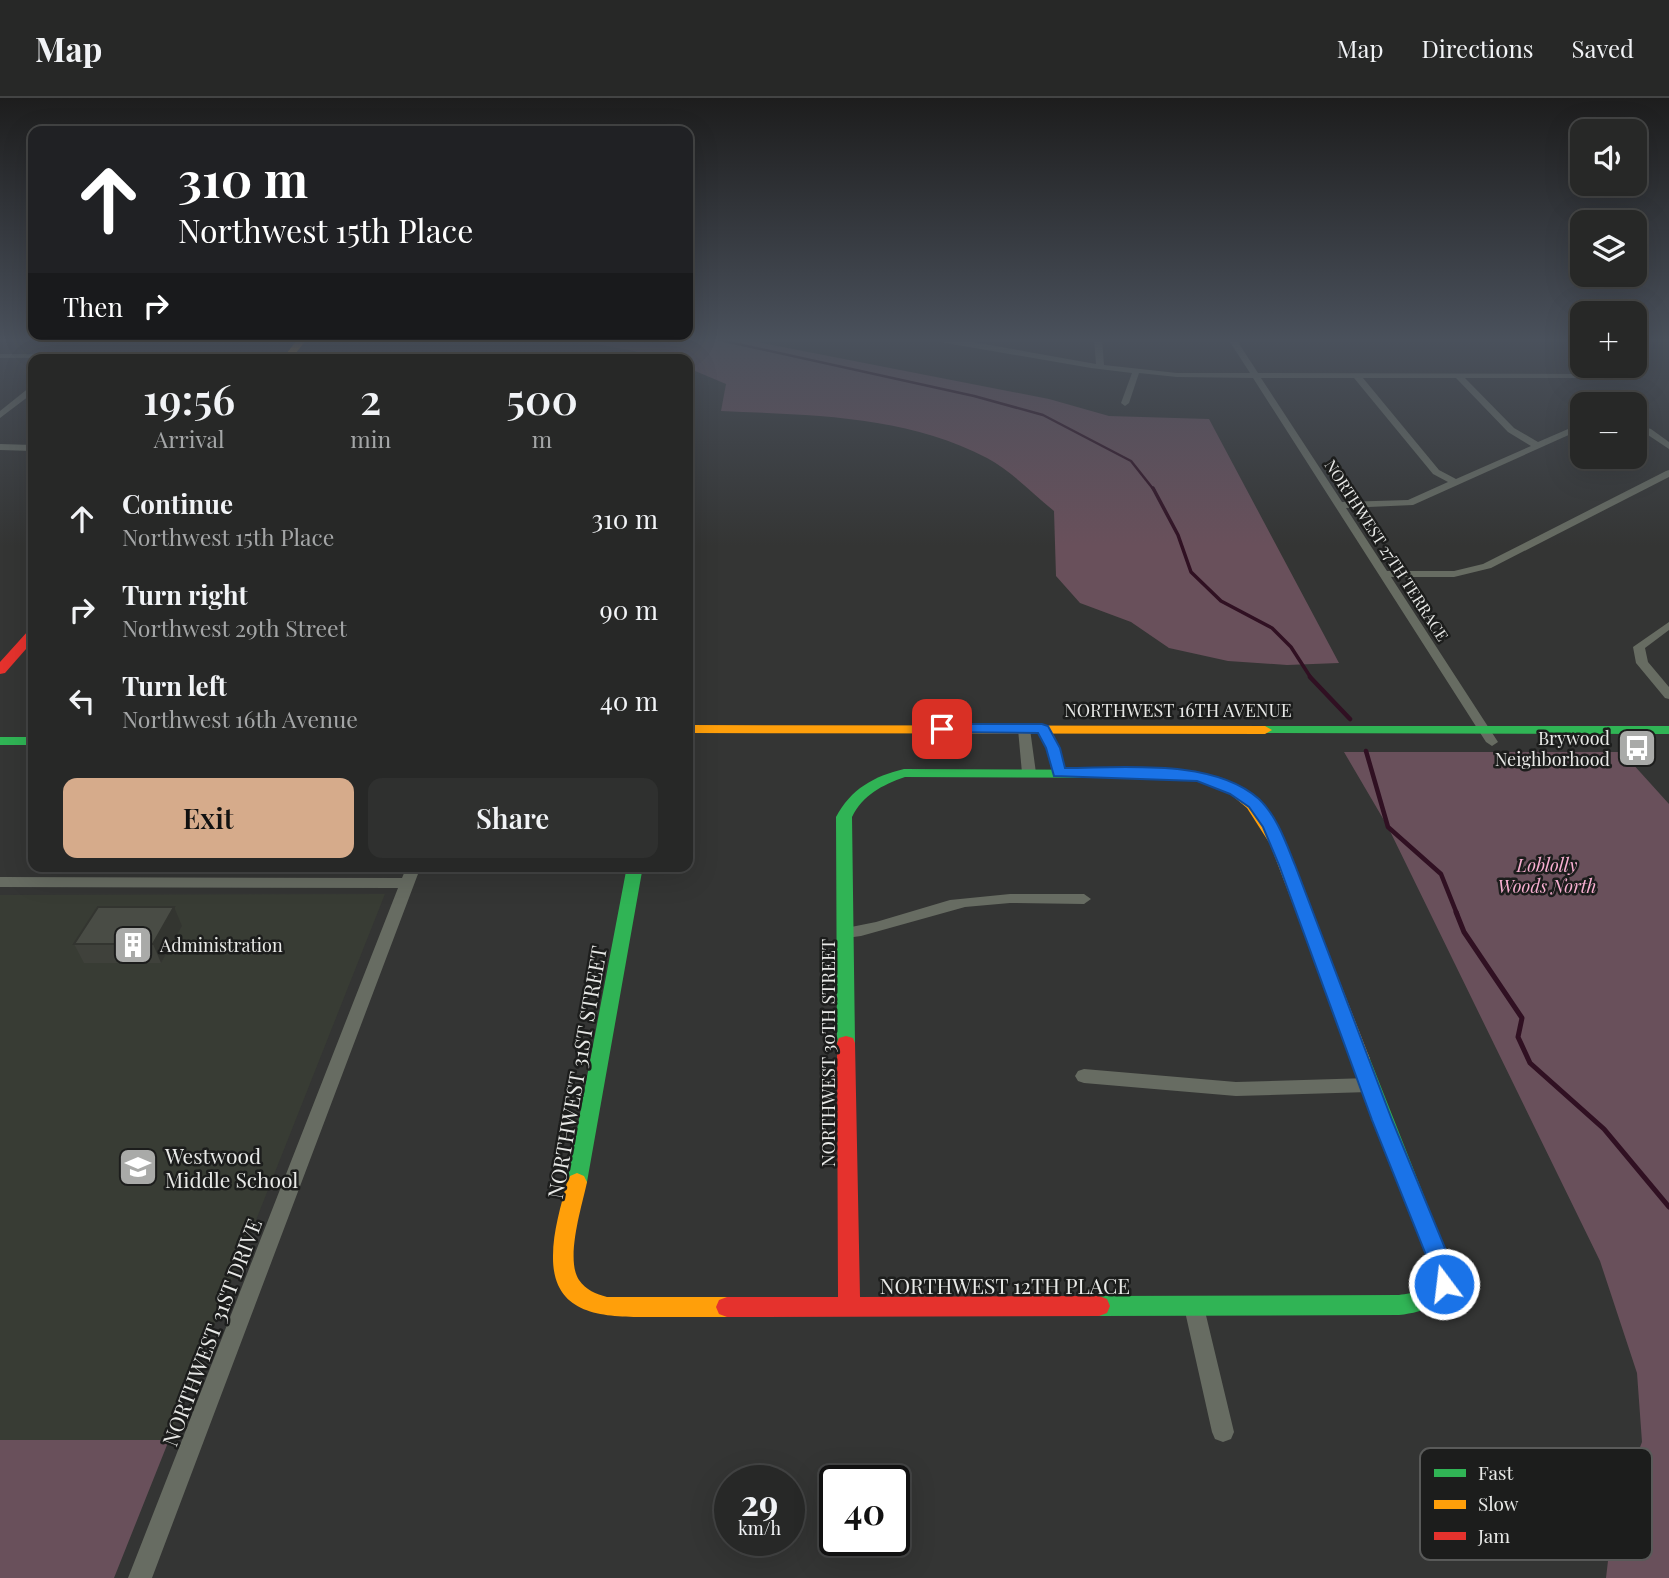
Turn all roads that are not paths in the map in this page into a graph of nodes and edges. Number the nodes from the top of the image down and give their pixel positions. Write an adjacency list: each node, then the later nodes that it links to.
1 (1277, 408): 12 (street, NORTHWEST 27TH TERRACE)
2 (1383, 408): 11 (street)
3 (1489, 408): 6 (street)
4 (1570, 431): 6 (street)
5 (1647, 431): 7 (street)
6 (1538, 446): 11 (street)
7 (1669, 446)
8 (0, 447): 9 (street)
9 (28, 448)
10 (1669, 472): 13 (street)
11 (1457, 483): 12 (street)
12 (1339, 505): 13 (street, NORTHWEST 27TH TERRACE)
13 (1384, 574): 24 (street, NORTHWEST 27TH TERRACE)
14 (1669, 625): 17 (street)
15 (28, 639): 16 (street)
16 (0, 670)
17 (1669, 695)
18 (28, 728): 19 (street)
19 (0, 729)
20 (693, 729): 22 (street, NORTHWEST 16TH AVENUE)
21 (1669, 730): 24 (street, NORTHWEST 16TH AVENUE)
22 (1025, 735): 23 (street, NORTHWEST 16TH AVENUE); 27 (street, NORTHWEST 16TH AVENUE); 29 (street)
23 (1046, 735): 24 (street, NORTHWEST 16TH AVENUE); 30 (street)
24 (1488, 736): 28 (street, NORTHWEST 16TH AVENUE)
25 (0, 741): 26 (street)
26 (28, 741)
27 (693, 741)
28 (1669, 742)
29 (1029, 773): 30 (street); 35 (street, NORTHWEST 30TH STREET)
30 (1059, 773): 37 (street)
31 (634, 872): 38 (street, NORTHWEST 31ST STREET)
32 (410, 875): 33 (street); 42 (street, NORTHWEST 31ST DRIVE)
33 (0, 883)
34 (1084, 899): 35 (street)
35 (846, 933): 39 (street, NORTHWEST 30TH STREET)
36 (1084, 1076): 37 (street)
37 (1369, 1085): 40 (street, NORTHWEST 12TH PLACE)
38 (567, 1284): 39 (street, NORTHWEST 12TH PLACE)
39 (849, 1306): 40 (street, NORTHWEST 12TH PLACE)
40 (1194, 1307): 41 (street)
41 (1223, 1432)
42 (140, 1578)

